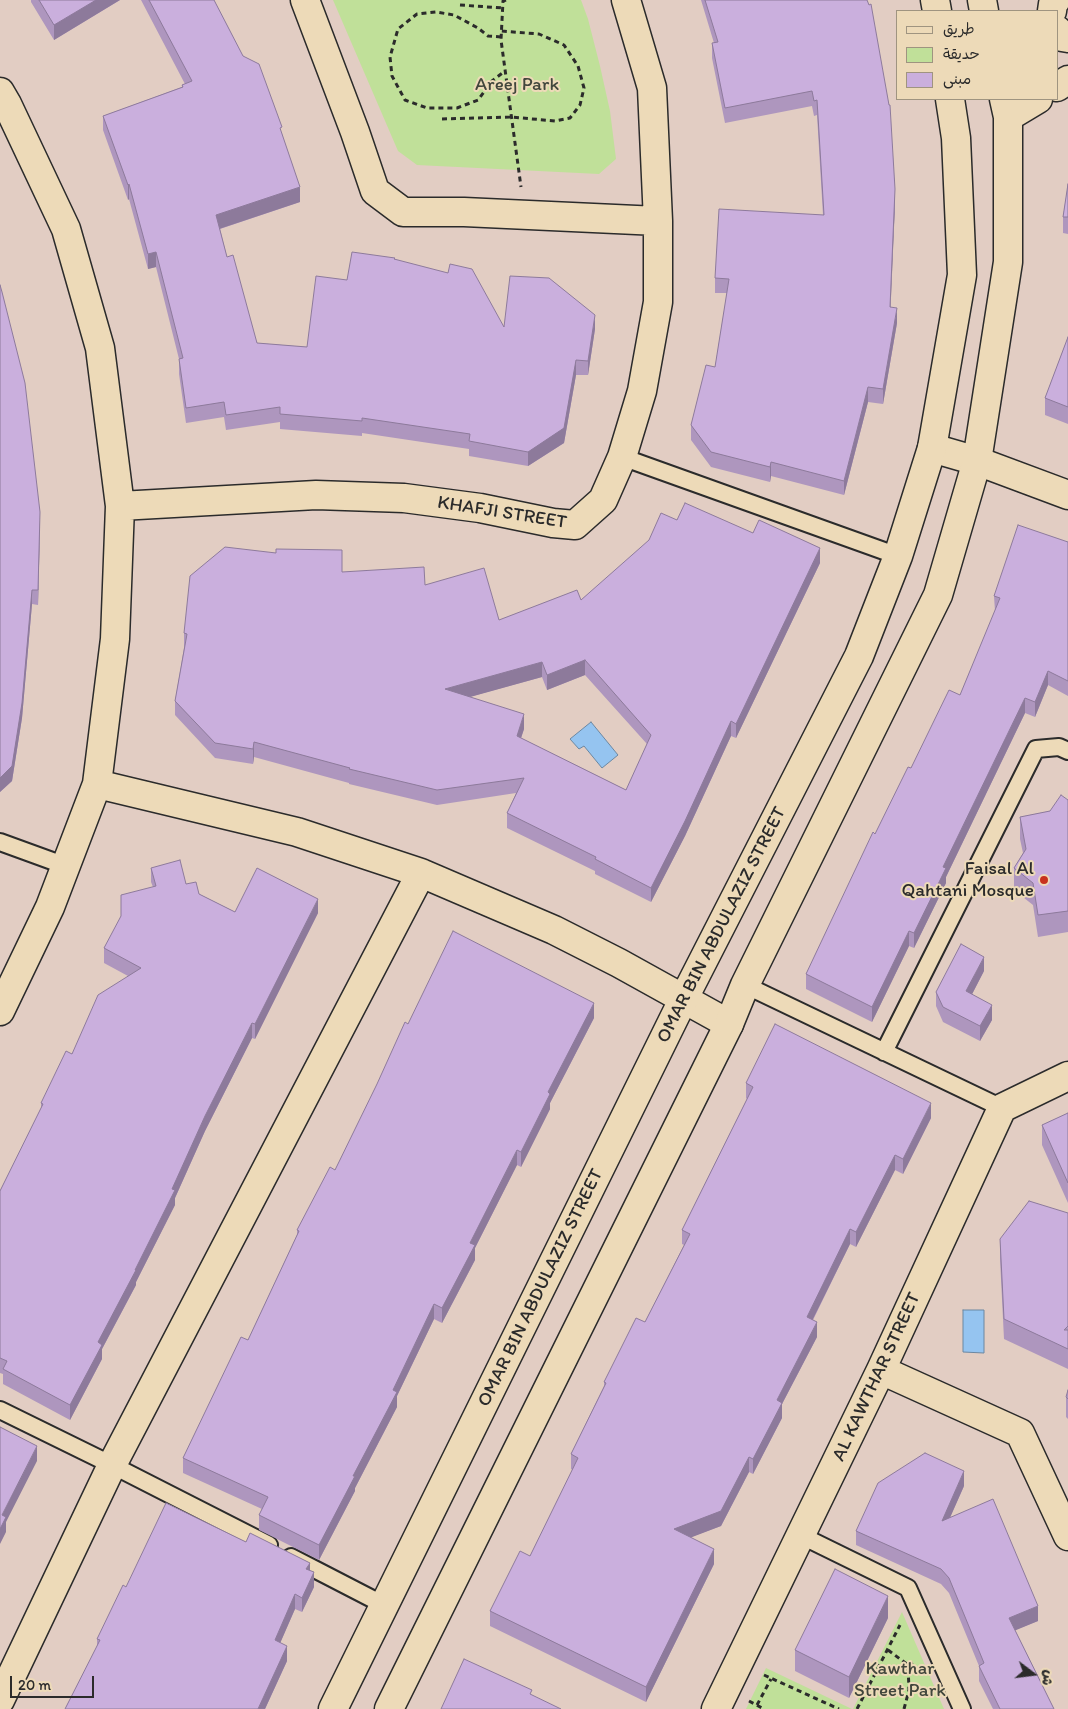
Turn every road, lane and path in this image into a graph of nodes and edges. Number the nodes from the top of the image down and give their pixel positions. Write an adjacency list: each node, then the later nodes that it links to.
1 (305, 0): 17 (street)
2 (506, 0): 5 (path)
3 (626, 0): 18 (street, KHAFJI STREET)
4 (460, 5): 5 (path)
5 (503, 8): 6 (path)
6 (501, 31): 8 (path); 15 (path)
7 (1058, 31): 9 (street)
8 (501, 37): 10 (path); 10 (path)
9 (1068, 38)
10 (505, 71): 15 (path)
11 (0, 92): 23 (street)
12 (950, 100): 19 (street, OMAR BIN ABDULAZIZ STREET)
13 (1034, 100): 14 (street)
14 (1006, 108): 21 (street)
15 (511, 117): 16 (path); 17 (path)
16 (442, 119)
17 (525, 215): 18 (street)
18 (658, 221): 20 (street, KHAFJI STREET)
19 (932, 448): 21 (street); 24 (street, OMAR BIN ABDULAZIZ STREET)
20 (622, 457): 23 (street, KHAFJI STREET); 24 (lane)
21 (977, 461): 22 (street); 30 (street)
22 (1068, 495)
23 (120, 506): 26 (street)
24 (898, 556): 31 (street, OMAR BIN ABDULAZIZ STREET)
25 (1068, 751): 34 (lane)
26 (97, 784): 28 (street); 29 (street)
27 (0, 842): 28 (lane)
28 (66, 866): 32 (street)
29 (421, 873): 31 (street); 39 (street)
30 (746, 985): 33 (street); 34 (lane)
31 (683, 1000): 33 (street); 43 (street, OMAR BIN ABDULAZIZ STREET)
32 (0, 1011)
33 (729, 1024): 53 (street)
34 (884, 1052): 36 (lane)
35 (1068, 1076): 36 (street)
36 (1002, 1108): 37 (street, AL KAWTHAR STREET)
37 (881, 1370): 40 (street, AL KAWTHAR STREET); 41 (street)
38 (0, 1410): 39 (lane)
39 (112, 1465): 43 (lane); 50 (street)
40 (802, 1536): 42 (lane); 46 (street, AL KAWTHAR STREET)
41 (1068, 1536)
42 (913, 1600): 44 (path); 45 (lane)
43 (384, 1605): 52 (street, OMAR BIN ABDULAZIZ STREET)
44 (888, 1650): 47 (path); 57 (path)
45 (936, 1650): 47 (path); 59 (lane)
46 (739, 1662): 48 (path); 54 (street, AL KAWTHAR STREET)
47 (908, 1665): 58 (path)
48 (771, 1679): 51 (path); 56 (path)
49 (742, 1698): 51 (path)
50 (0, 1700)
51 (757, 1705): 55 (path)
52 (333, 1709)
53 (389, 1709)
54 (716, 1709)
55 (764, 1709)
56 (839, 1709)
57 (857, 1709)
58 (904, 1709)
59 (962, 1709)

